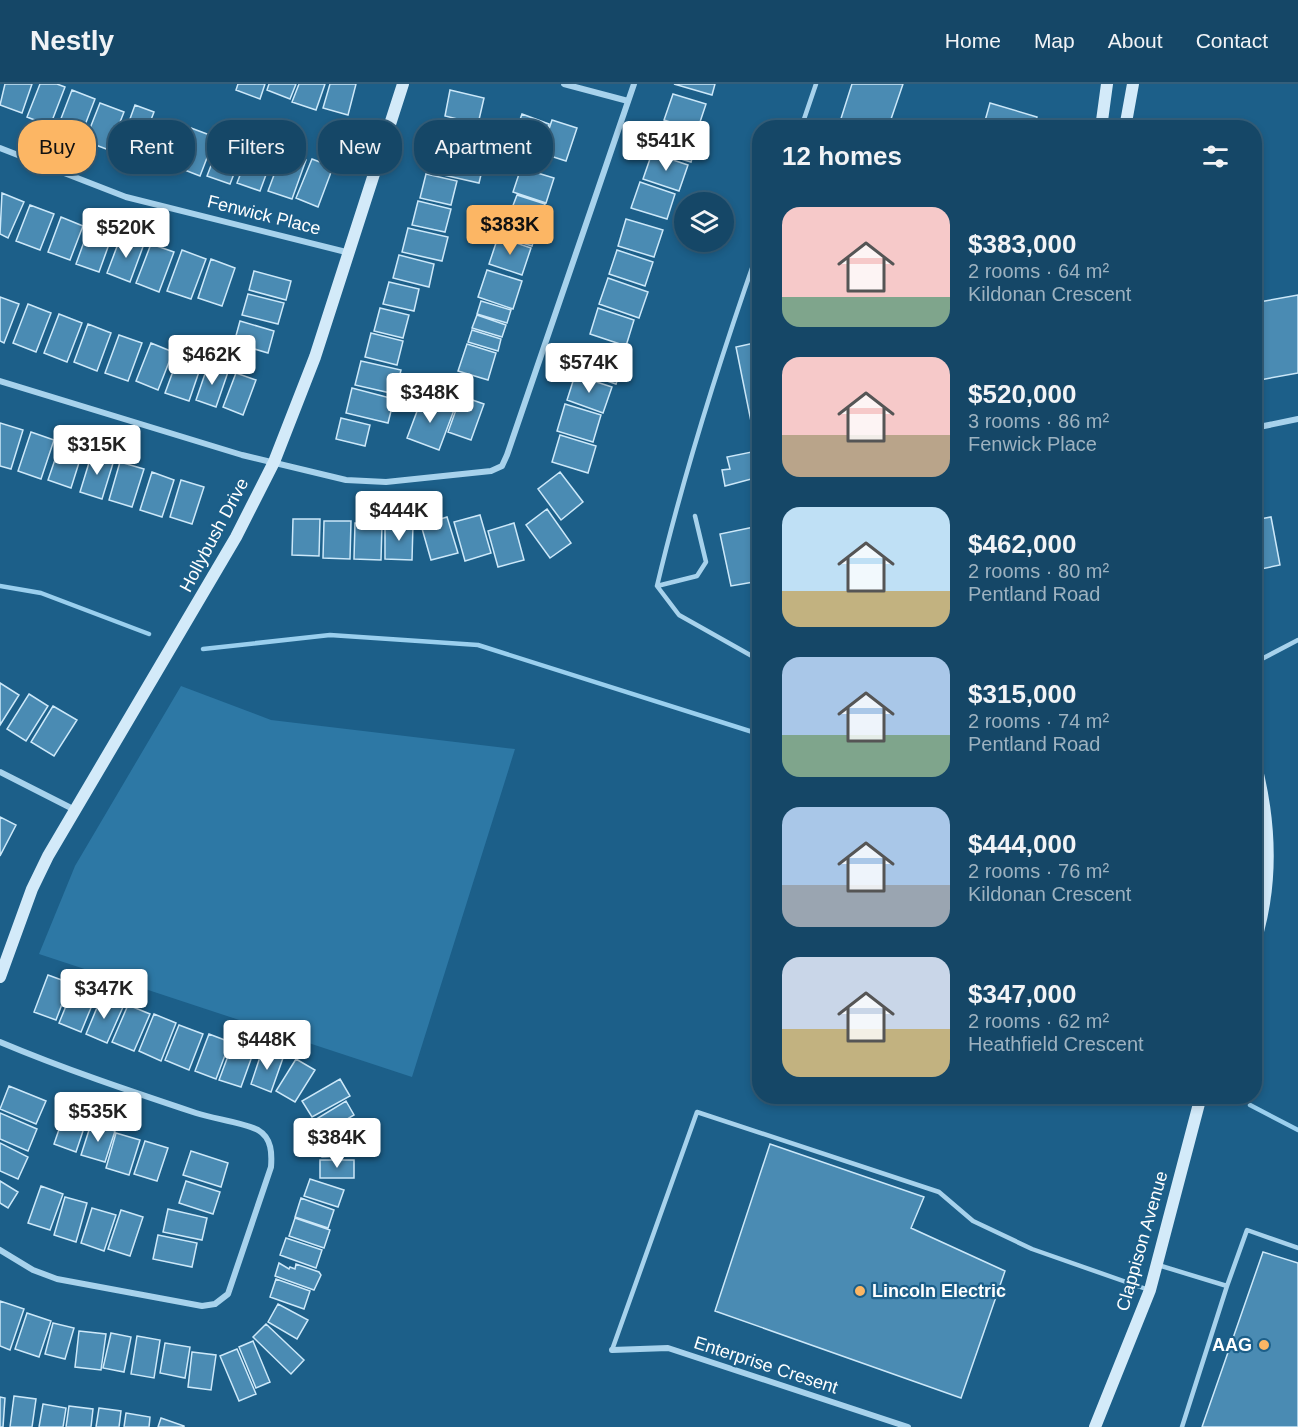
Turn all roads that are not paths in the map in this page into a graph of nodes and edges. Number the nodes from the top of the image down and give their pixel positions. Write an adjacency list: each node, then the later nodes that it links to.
1 (404, 84): 12 (street, Hollybush Drive)
2 (564, 84): 7 (street)
3 (634, 84): 7 (street)
4 (816, 84): 8 (lane)
5 (1107, 84): 9 (street)
6 (1133, 84): 10 (street)
7 (628, 101): 17 (street)
8 (804, 120)
9 (1102, 120)
10 (1126, 120)
11 (0, 148): 12 (street, Fenwick Place)
12 (350, 253): 17 (street, Hollybush Drive)
13 (752, 270): 19 (lane)
14 (0, 381): 17 (street)
15 (1298, 419): 16 (street)
16 (1262, 426)
17 (274, 462): 24 (street, Hollybush Drive)
18 (695, 516): 19 (lane)
19 (657, 586): 21 (lane)
20 (1298, 640): 22 (lane)
21 (752, 656)
22 (1262, 659)
23 (0, 772): 24 (street)
24 (75, 810): 27 (street, Hollybush Drive)
25 (1262, 818): 26 (street)
26 (1262, 917)
27 (0, 977)
28 (0, 1042): 31 (street)
29 (1199, 1104): 32 (street, Clappison Avenue)
30 (1298, 1248): 33 (lane)
31 (0, 1250)
32 (1158, 1265): 33 (lane); 34 (street, Clappison Avenue)
33 (1227, 1286): 38 (lane)
34 (1150, 1290): 35 (lane); 37 (street, Clappison Avenue)
35 (612, 1350): 36 (street, Enterprise Cresent)
36 (908, 1427)
37 (1095, 1427)
38 (1182, 1427)

